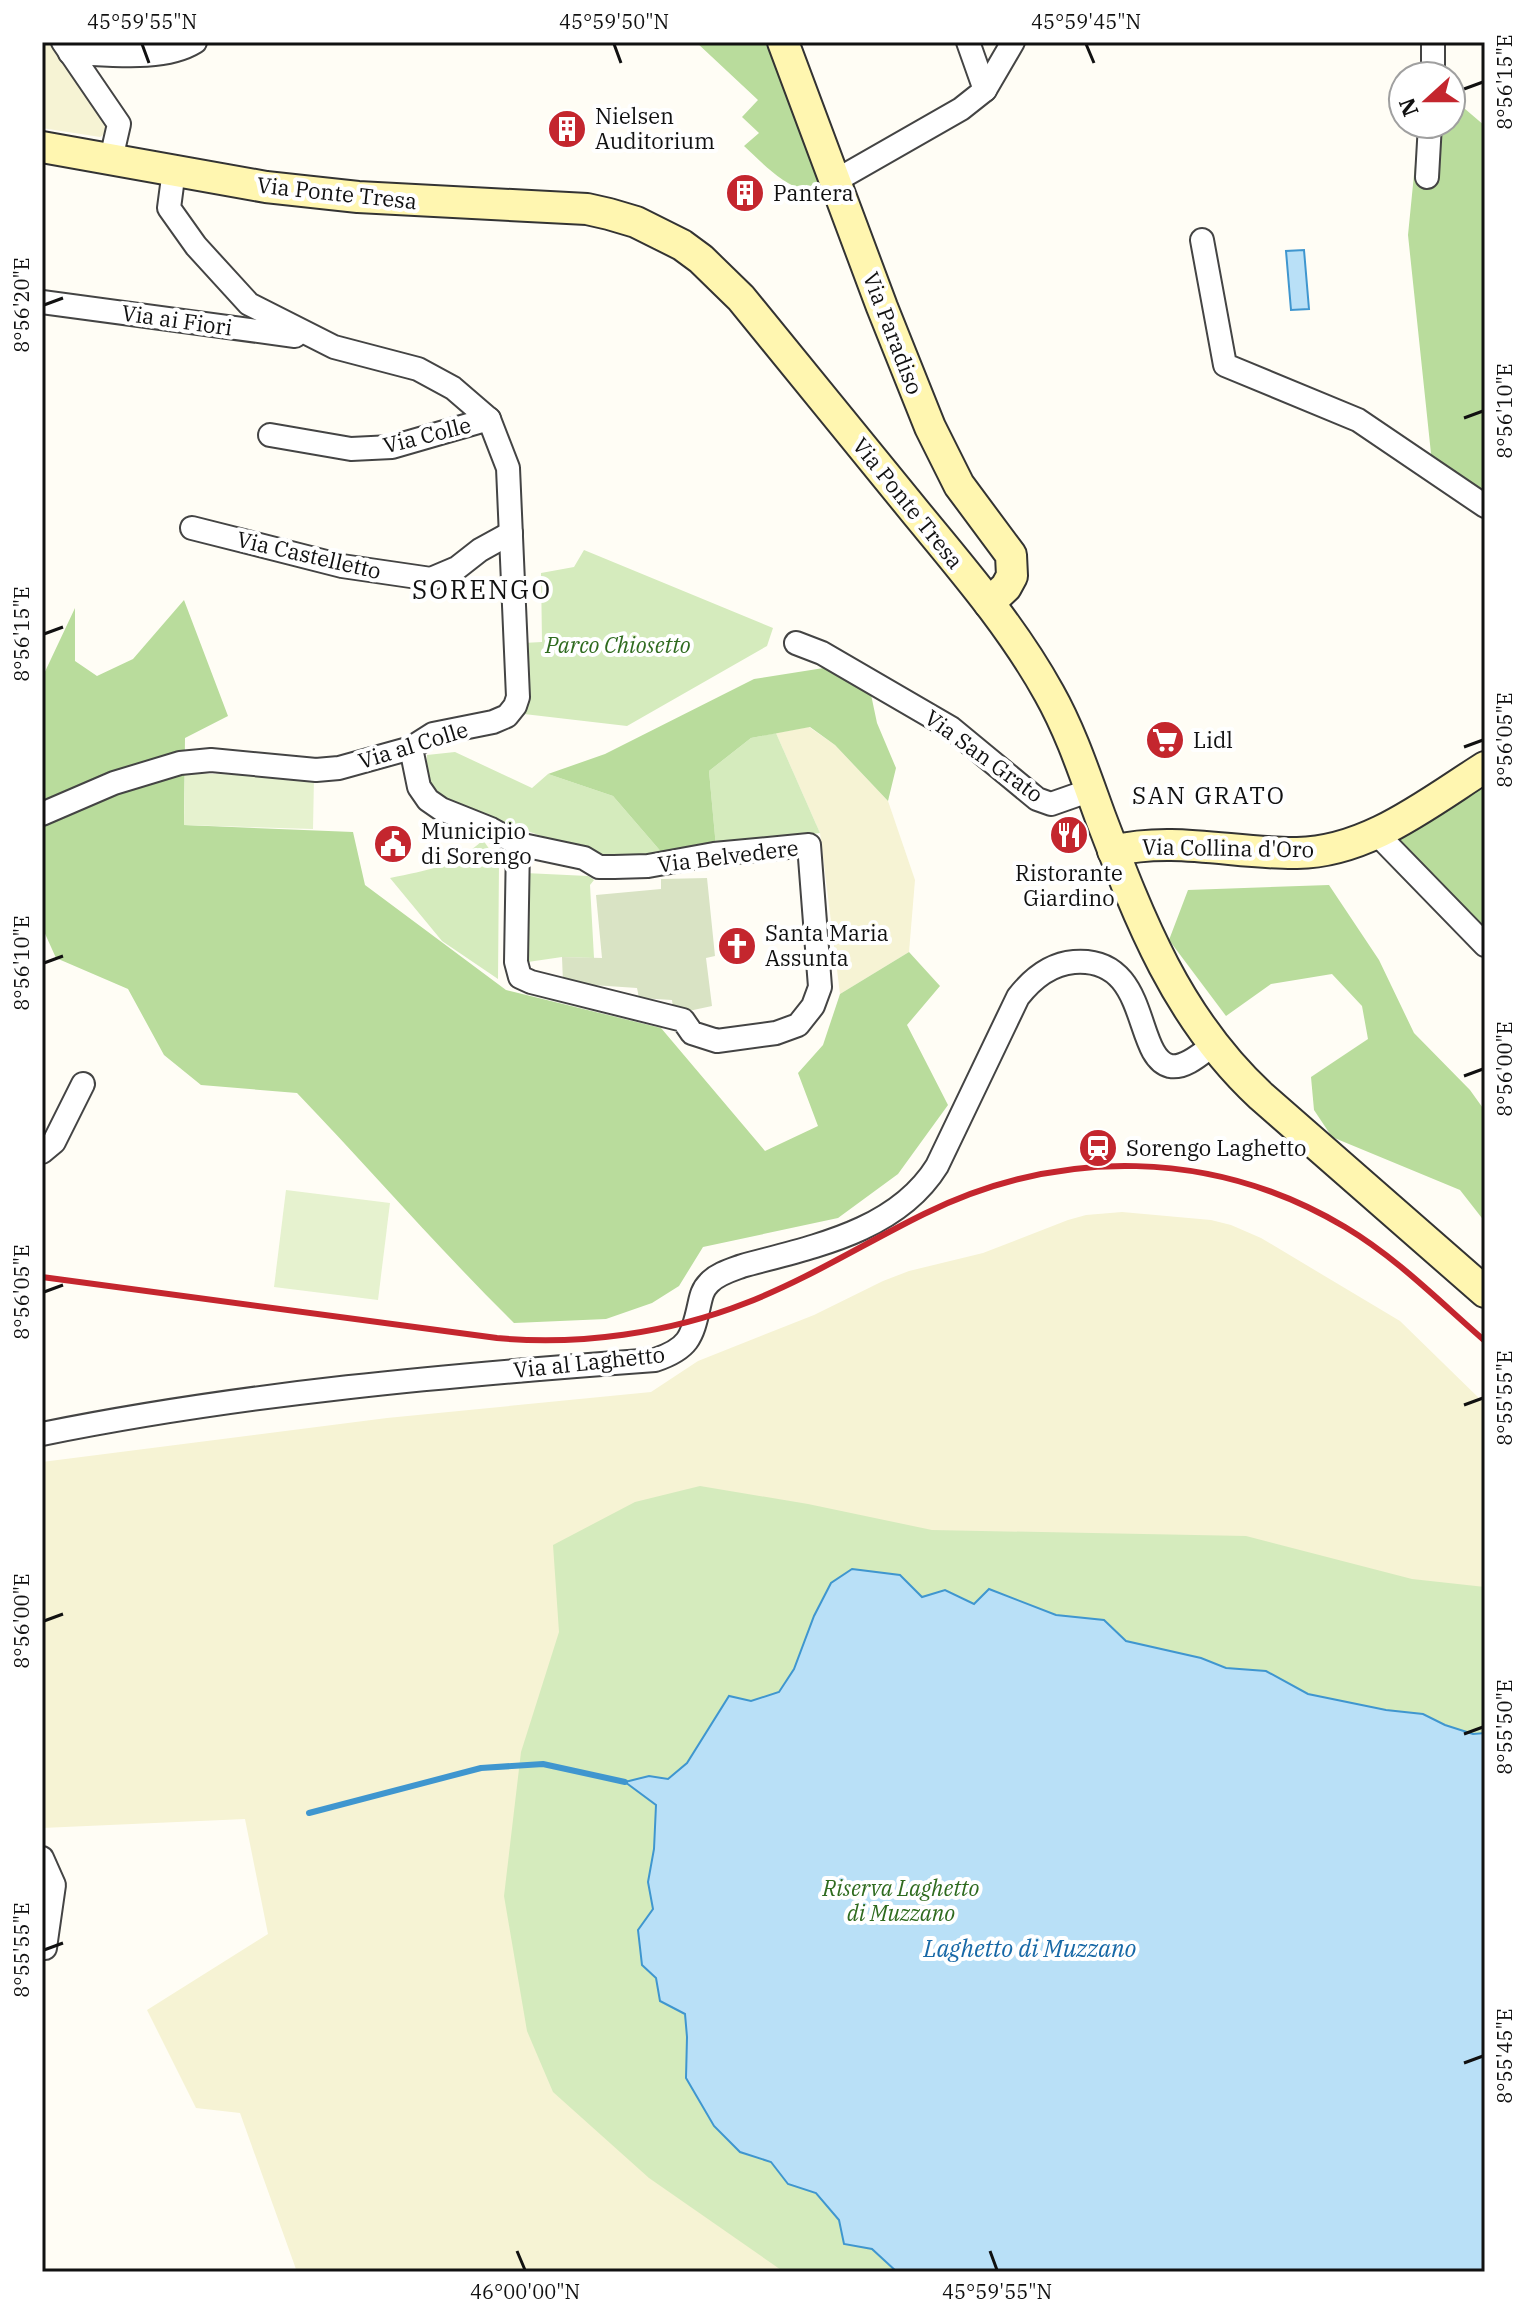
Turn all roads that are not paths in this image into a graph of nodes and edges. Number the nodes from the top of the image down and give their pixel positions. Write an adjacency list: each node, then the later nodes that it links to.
1 (195, 42): 5 (street)
2 (783, 42): 12 (main road, Via Paradiso)
3 (968, 42): 6 (street)
4 (1013, 42): 6 (street)
5 (67, 47): 9 (street)
6 (985, 90): 12 (street)
7 (1429, 140): 11 (street)
8 (42, 147): 9 (main road, Via Ponte Tresa)
9 (111, 159): 10 (main road, Via Ponte Tresa)
10 (174, 170): 15 (street, Via al Colle); 21 (main road, Via Ponte Tresa)
11 (1427, 177)
12 (835, 181): 21 (main road, Via Paradiso)
13 (1202, 240): 18 (street)
14 (42, 302): 15 (street, Via ai Fiori)
15 (312, 338): 16 (street, Via al Colle)
16 (489, 419): 17 (street, Via Colle); 20 (street, Via al Colle)
17 (270, 435)
18 (1485, 506)
19 (192, 528): 20 (street, Via Castelletto)
20 (511, 533): 23 (street, Via al Colle)
21 (989, 603): 25 (main road, Via Ponte Tresa)
22 (796, 643): 25 (street, Via San Grato)
23 (411, 748): 26 (street, Via al Colle); 28 (street, Via Belvedere)
24 (1477, 772): 27 (main road, Via Collina d'Oro)
25 (1091, 790): 29 (main road, Via Ponte Tresa)
26 (42, 814)
27 (1377, 834): 29 (main road, Via Collina d'Oro); 30 (street)
28 (518, 844): 28 (street, Via Belvedere)
29 (1113, 851): 31 (main road, Via Ponte Tresa)
30 (1485, 945)
31 (1213, 1045): 34 (main road, Via Ponte Tresa); 35 (street, Via al Laghetto)
32 (83, 1084): 33 (street)
33 (42, 1152)
34 (1485, 1292)
35 (42, 1434)
36 (42, 1858): 37 (street)
37 (45, 1948)

